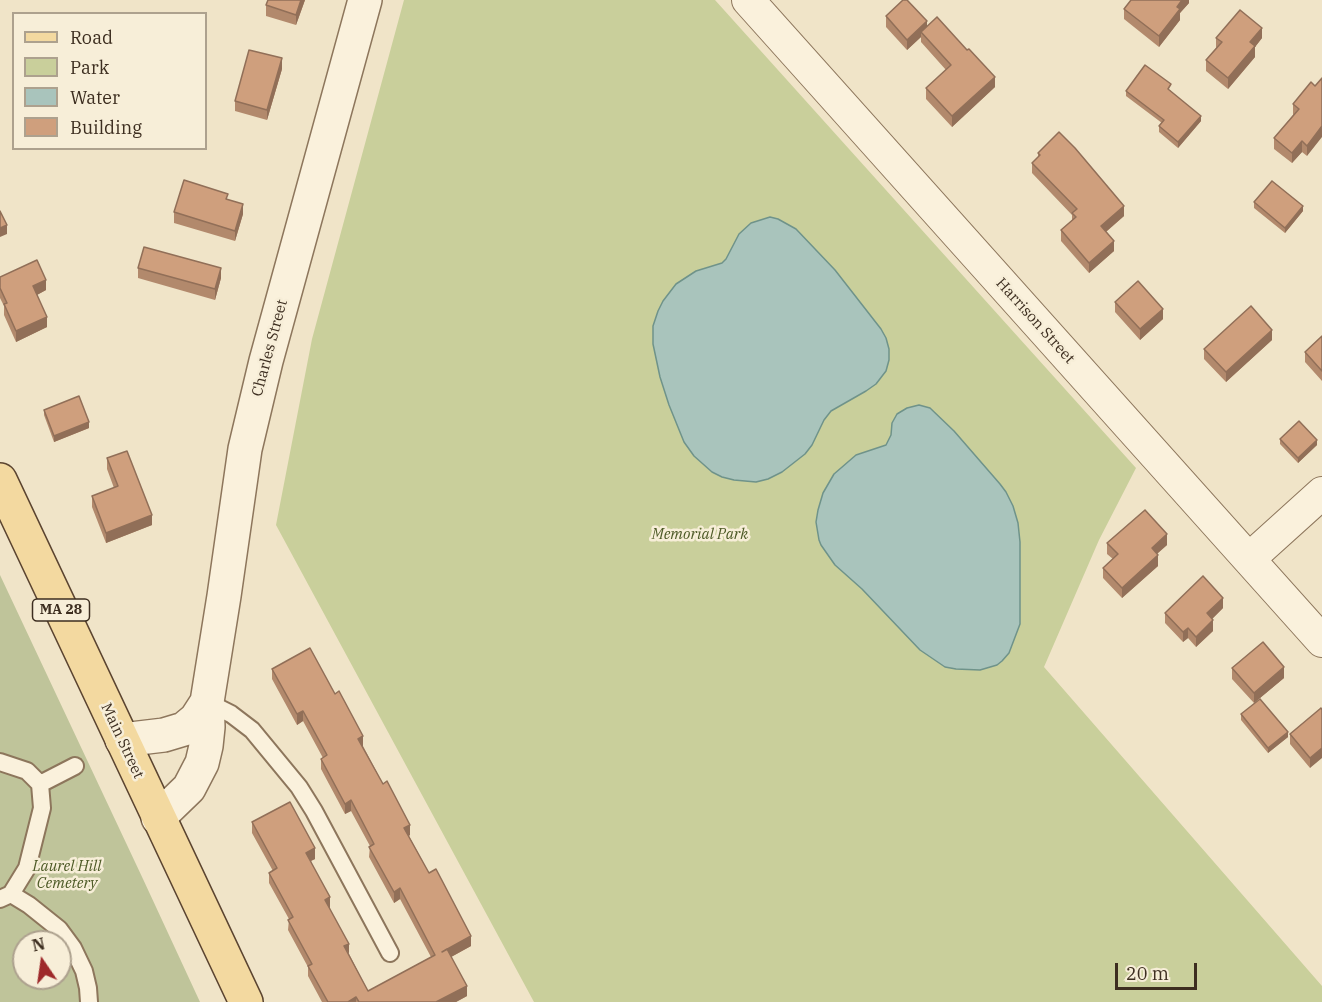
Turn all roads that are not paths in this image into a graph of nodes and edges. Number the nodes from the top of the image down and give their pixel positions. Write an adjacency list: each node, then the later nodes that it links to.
1 (365, 0): 7 (street, Charles Street)
2 (748, 0): 5 (street, Harrison Street)
3 (0, 480): 8 (main road, Main Street / MA 28)
4 (1322, 493): 5 (street)
5 (1249, 559): 6 (street, Harrison Street)
6 (1322, 641)
7 (208, 714): 8 (street, Charles Street); 12 (street, Charles Street); 14 (lane)
8 (122, 740): 12 (main road, Main Street / MA 28)
9 (0, 762): 11 (lane)
10 (75, 766): 11 (lane)
11 (40, 784): 13 (lane)
12 (158, 818): 16 (main road, Main Street / MA 28)
13 (6, 896): 15 (lane)
14 (390, 953)
15 (89, 1002)
16 (246, 1002)

